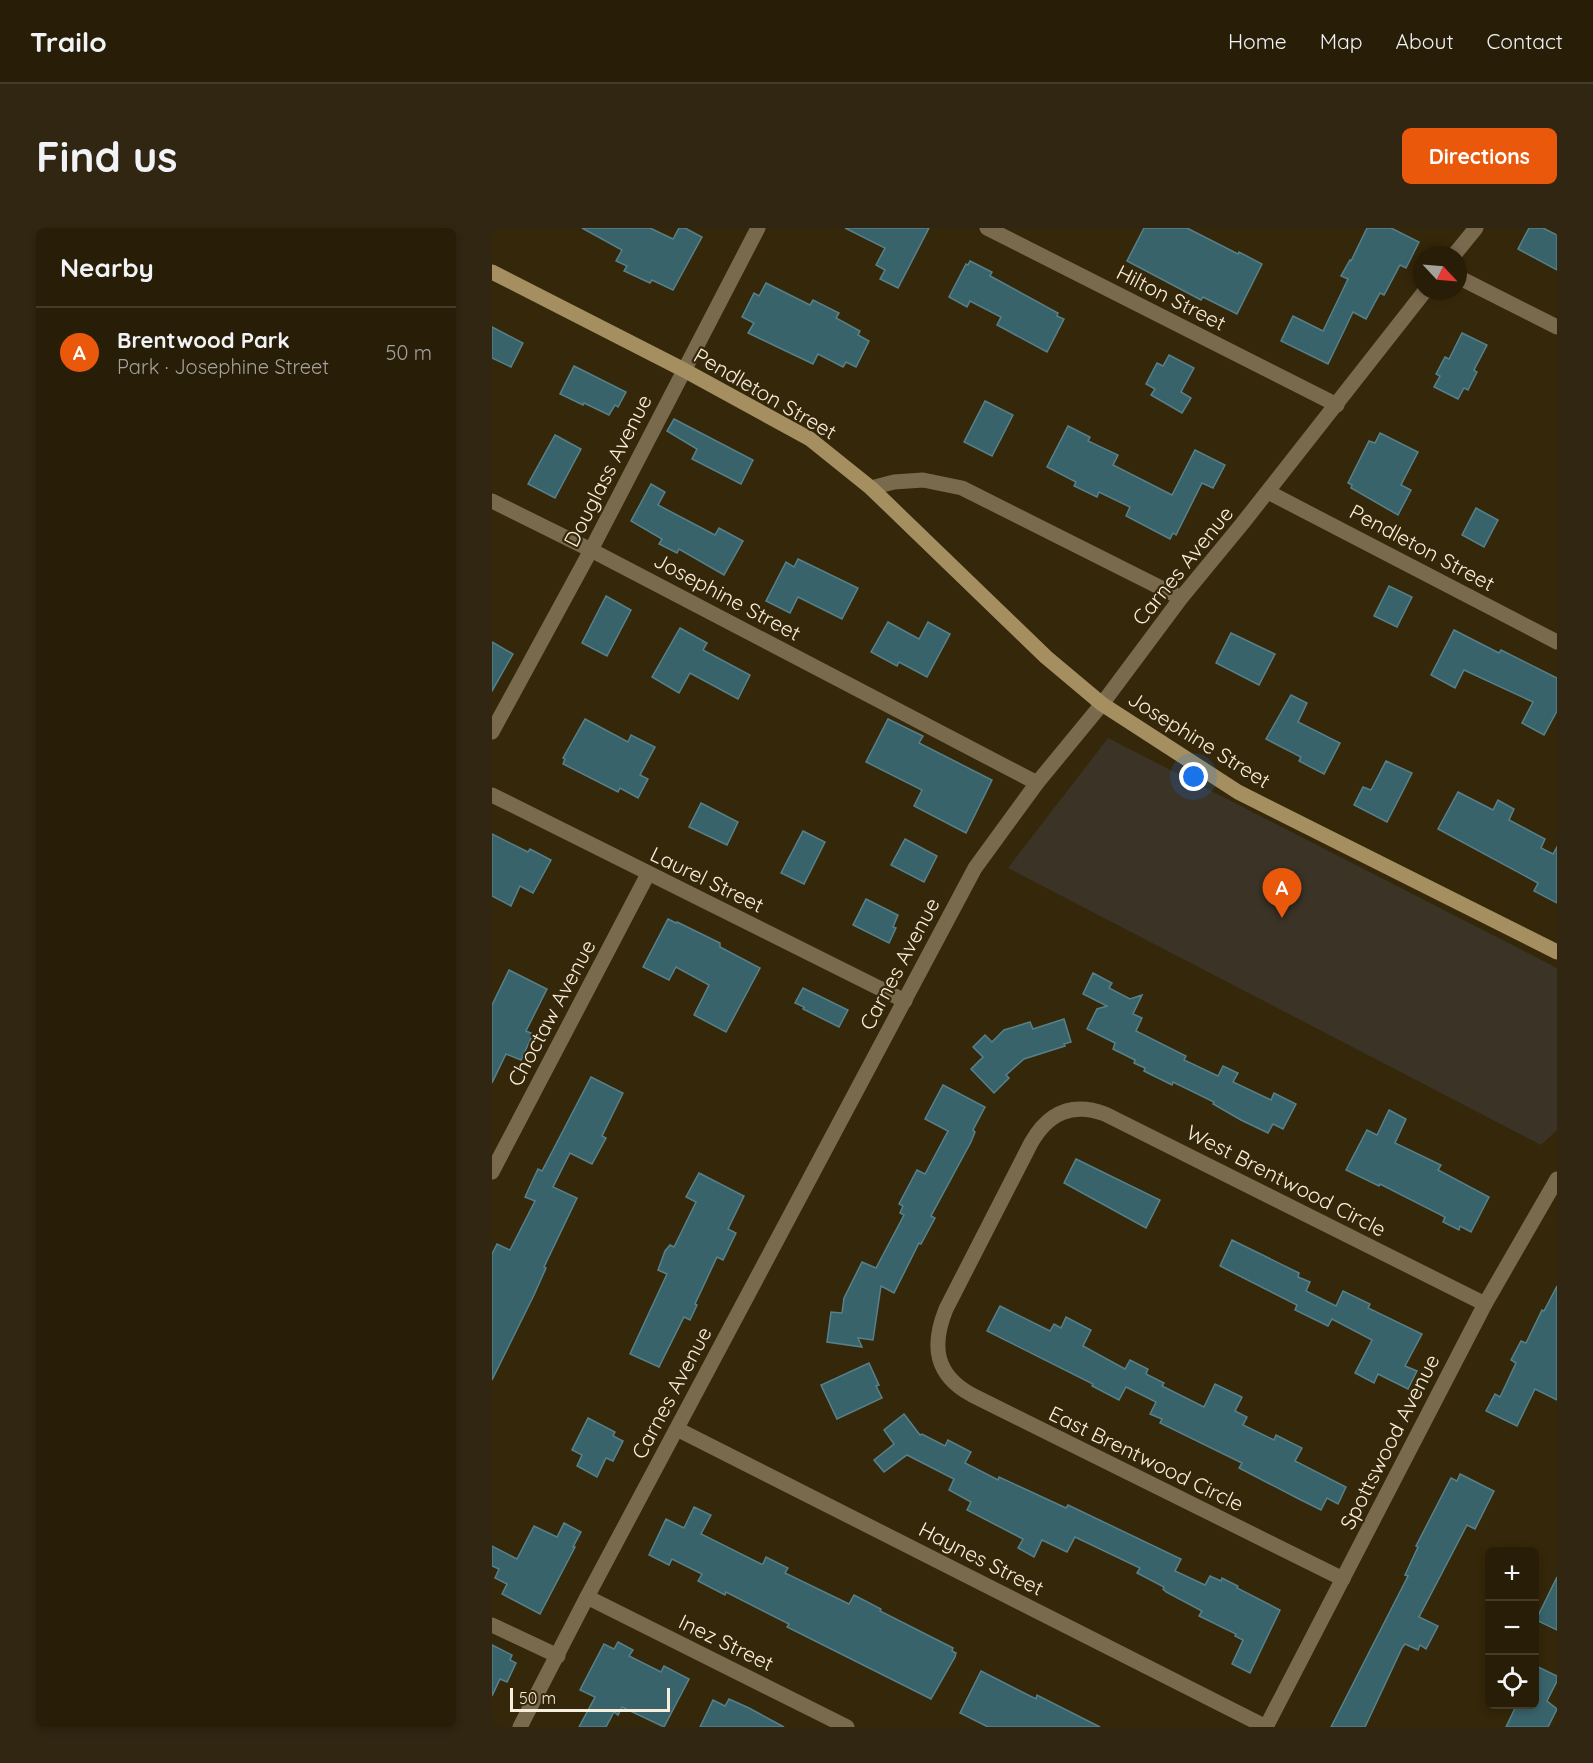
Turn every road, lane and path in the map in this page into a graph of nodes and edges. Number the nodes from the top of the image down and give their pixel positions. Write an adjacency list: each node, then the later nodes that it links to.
1 (758, 228): 9 (street, Douglass Avenue)
2 (987, 228): 10 (street, Hilton Street)
3 (1476, 228): 4 (street)
4 (1461, 246)
5 (492, 272): 9 (main road, Pendleton Street)
6 (1467, 282): 8 (street)
7 (1418, 300): 10 (street, Carnes Avenue)
8 (1557, 327)
9 (684, 370): 11 (main road, Pendleton Street); 14 (street, Douglass Avenue)
10 (1337, 405): 12 (street, Carnes Avenue)
11 (871, 488): 15 (street); 17 (main road, Josephine Street)
12 (1268, 492): 15 (street, Carnes Avenue); 16 (street, Pendleton Street)
13 (492, 501): 14 (street, Josephine Street)
14 (591, 550): 18 (street, Douglass Avenue); 19 (street, Josephine Street)
15 (1182, 598): 17 (street, Carnes Avenue)
16 (1557, 642)
17 (1102, 704): 19 (street, Carnes Avenue); 22 (main road, Josephine Street)
18 (492, 732)
19 (1037, 783): 23 (street, Carnes Avenue)
20 (492, 795): 21 (street, Laurel Street)
21 (648, 874): 23 (street, Laurel Street); 24 (street, Choctaw Avenue)
22 (1557, 952)
23 (905, 1000): 28 (street, Carnes Avenue)
24 (492, 1172)
25 (1557, 1179): 26 (street, Spottswood Avenue)
26 (1485, 1304): 27 (street, West Brentwood Circle); 29 (street, Spottswood Avenue)
27 (941, 1364): 29 (street, East Brentwood Circle)
28 (677, 1429): 30 (street, Carnes Avenue); 35 (street, Haynes Street)
29 (1343, 1580): 35 (street, Spottswood Avenue)
30 (587, 1598): 32 (street, Carnes Avenue); 34 (street, Inez Street)
31 (492, 1625): 32 (street)
32 (558, 1656): 33 (street, Carnes Avenue)
33 (520, 1727)
34 (847, 1727)
35 (1266, 1727)

